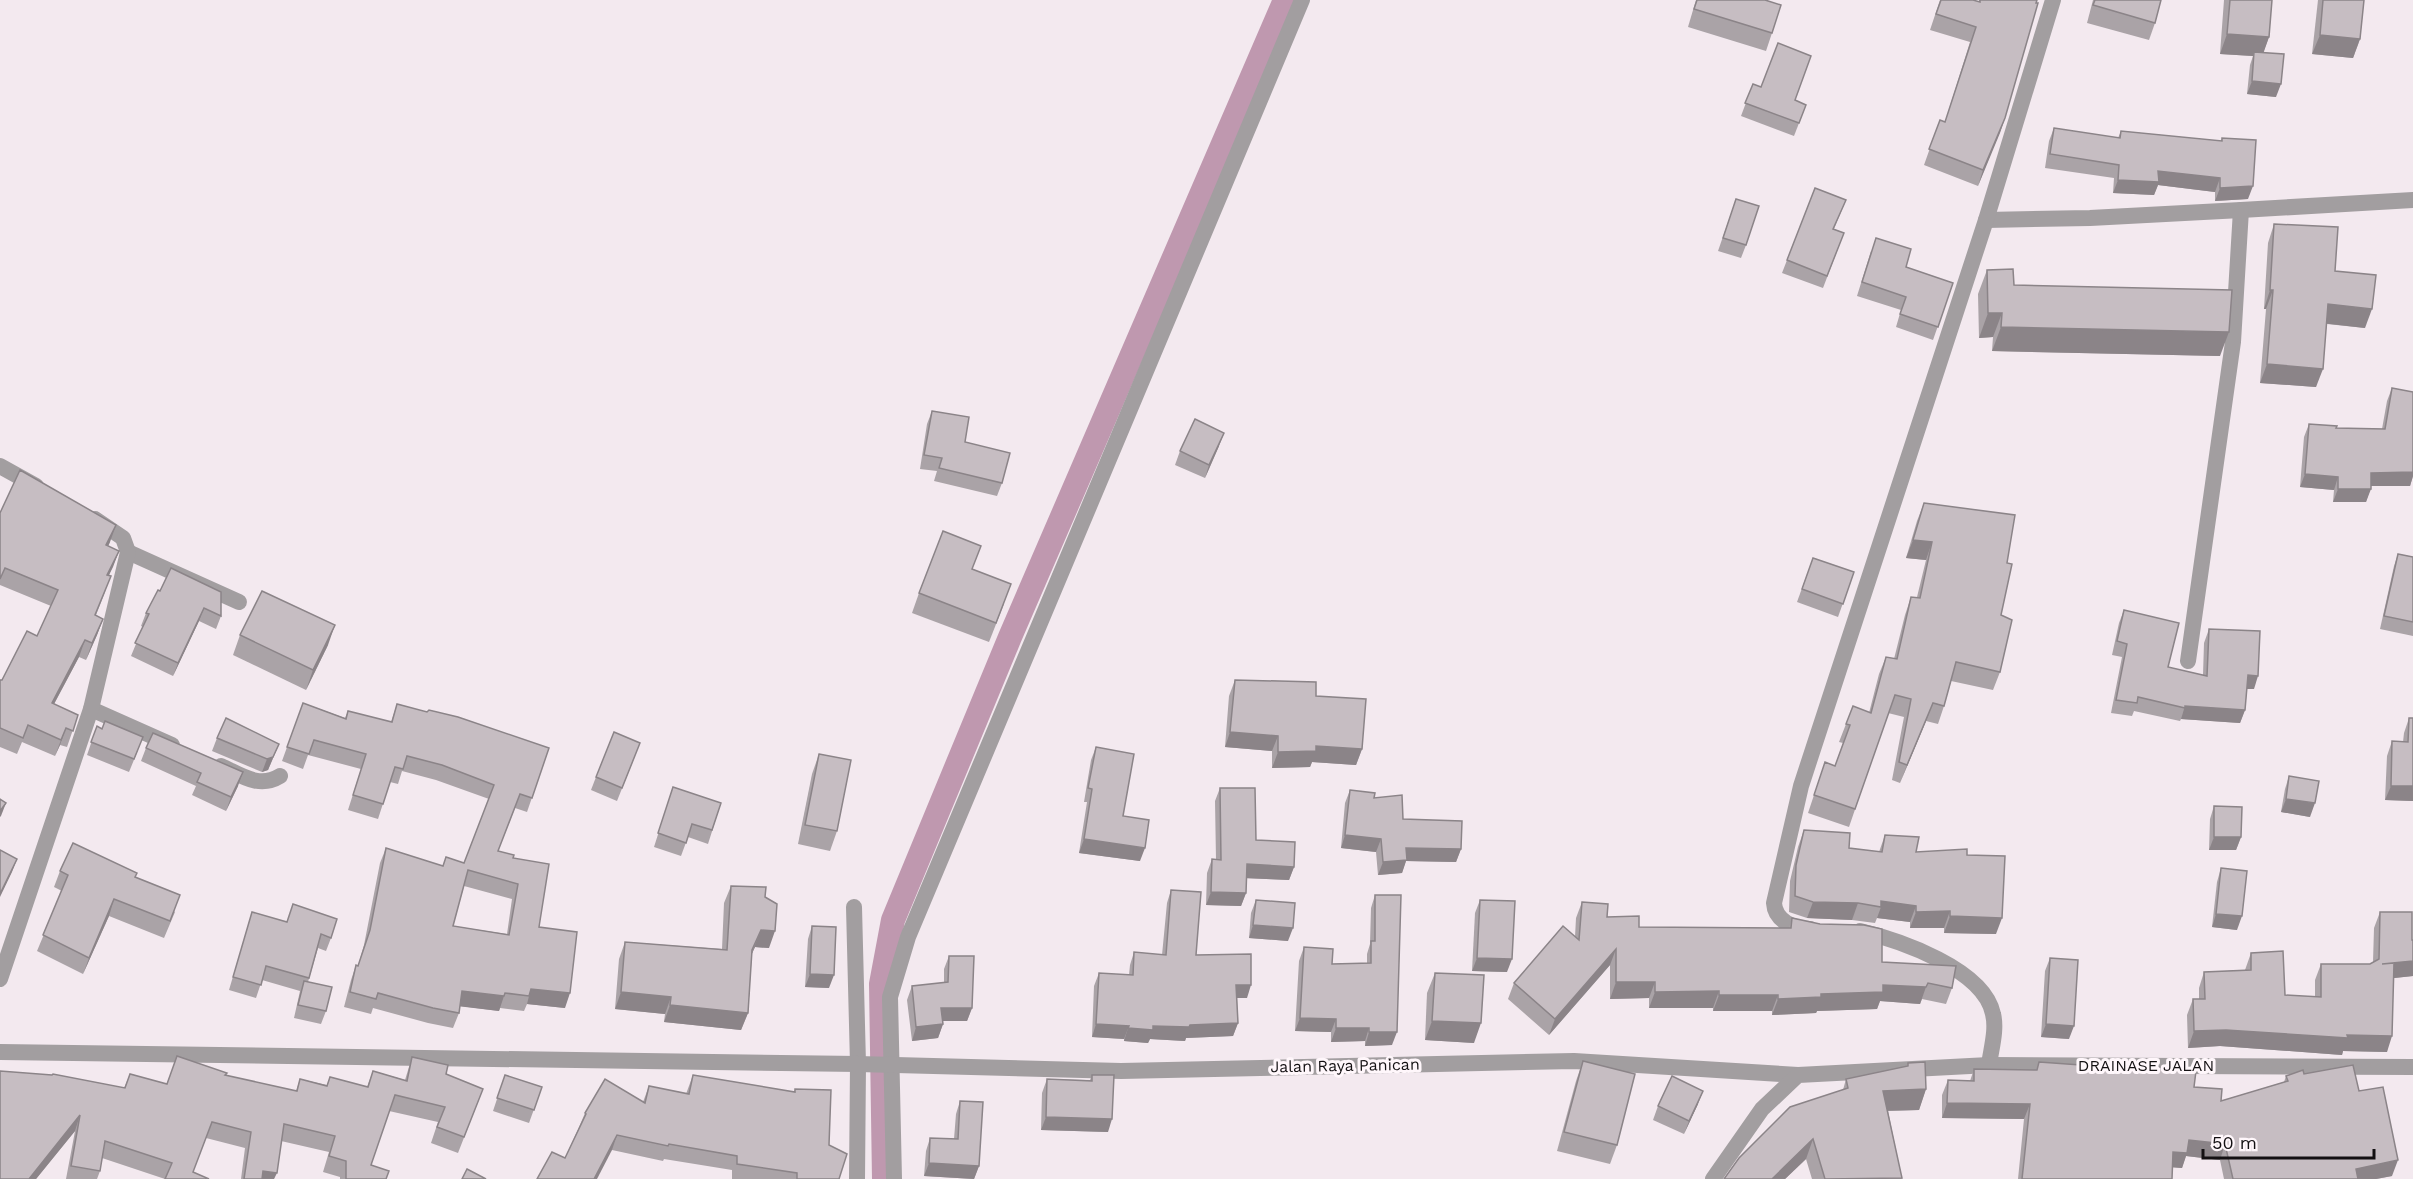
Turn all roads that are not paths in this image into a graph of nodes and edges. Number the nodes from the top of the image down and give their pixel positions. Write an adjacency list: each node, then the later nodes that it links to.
1 (1302, 0): 22 (street)
2 (2053, 0): 5 (street)
3 (2413, 200): 4 (street)
4 (2241, 210): 5 (street); 11 (street)
5 (1986, 220): 17 (street)
6 (0, 466): 7 (street)
7 (50, 494)
8 (79, 510): 9 (street)
9 (128, 552): 10 (street); 12 (street)
10 (239, 602)
11 (2188, 661)
12 (91, 709): 13 (street); 19 (street)
13 (186, 751)
14 (207, 760): 15 (street)
15 (280, 776)
16 (854, 907): 21 (street)
17 (1827, 930)
18 (1849, 931): 23 (street)
19 (0, 979)
20 (0, 1052): 21 (street, Jalan Raya Panican)
21 (858, 1064): 22 (street, Jalan Raya Panican); 26 (street)
22 (893, 1065): 25 (street, Jalan Raya Panican); 27 (street)
23 (1989, 1065): 24 (street, DRAINASE JALAN); 25 (street, DRAINASE JALAN)
24 (2413, 1067)
25 (1798, 1075): 28 (street)
26 (857, 1179)
27 (894, 1179)
28 (1713, 1179)

